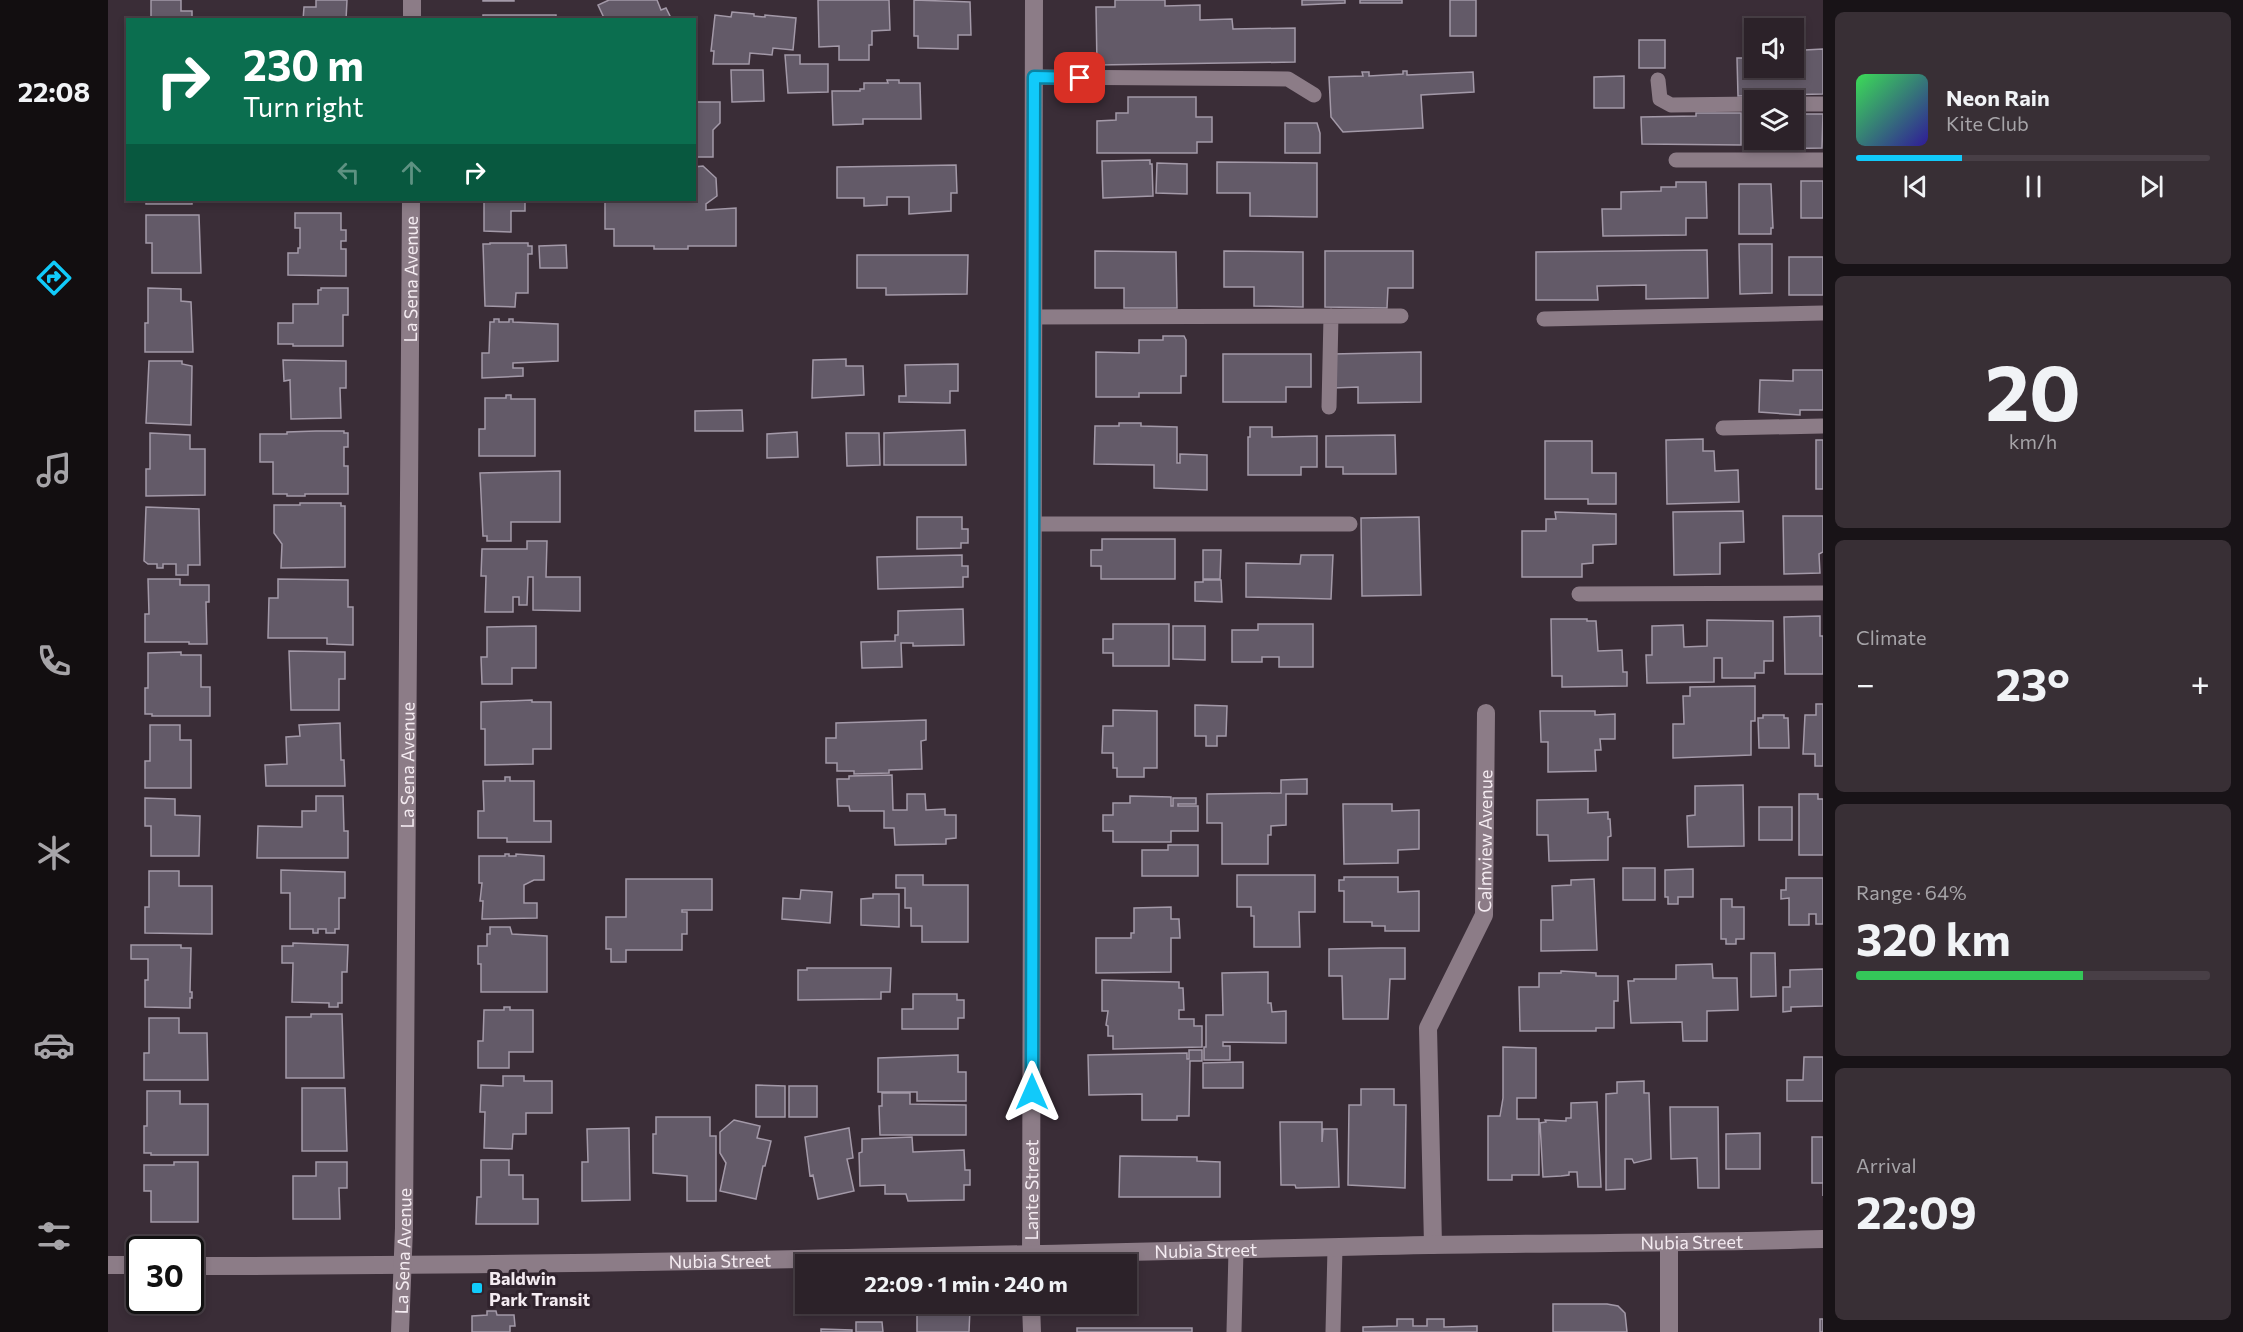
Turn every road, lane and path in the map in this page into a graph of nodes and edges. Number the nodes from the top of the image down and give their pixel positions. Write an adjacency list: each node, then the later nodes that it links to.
1 (412, 0): 3 (street)
2 (1034, 0): 4 (street, Lante Street)
3 (412, 18)
4 (1034, 77): 6 (lane); 16 (street, Lante Street)
5 (1658, 80): 7 (lane)
6 (1314, 95)
7 (1744, 104)
8 (1804, 104): 9 (lane)
9 (1823, 104)
10 (1676, 160): 11 (lane)
11 (1823, 160)
12 (411, 201): 37 (street, La Sena Avenue)
13 (1823, 313): 17 (lane)
14 (1331, 316): 15 (lane); 16 (lane); 18 (lane)
15 (1401, 316)
16 (1034, 317): 21 (street, Lante Street)
17 (1544, 319)
18 (1329, 407)
19 (1823, 426): 20 (lane)
20 (1724, 429)
21 (1033, 524): 22 (lane); 31 (street, Lante Street)
22 (1350, 524)
23 (1823, 593): 24 (lane)
24 (1579, 594)
25 (1486, 713): 28 (street, Calmview Avenue)
26 (1823, 1239): 27 (street, Nubia Street)
27 (1670, 1243): 28 (street, Nubia Street); 43 (street)
28 (1433, 1245): 29 (street, Nubia Street)
29 (1335, 1248): 30 (street, Nubia Street); 42 (lane)
30 (1236, 1250): 32 (street, Nubia Street); 41 (lane)
31 (1031, 1254)
32 (1137, 1255)
33 (795, 1262): 37 (street, Nubia Street)
34 (108, 1265): 35 (street)
35 (126, 1265)
36 (204, 1266): 37 (street, Nubia Street)
37 (403, 1266): 39 (street, La Sena Avenue)
38 (1032, 1314): 40 (street)
39 (400, 1332)
40 (1032, 1332)
41 (1234, 1332)
42 (1333, 1332)
43 (1669, 1332)

